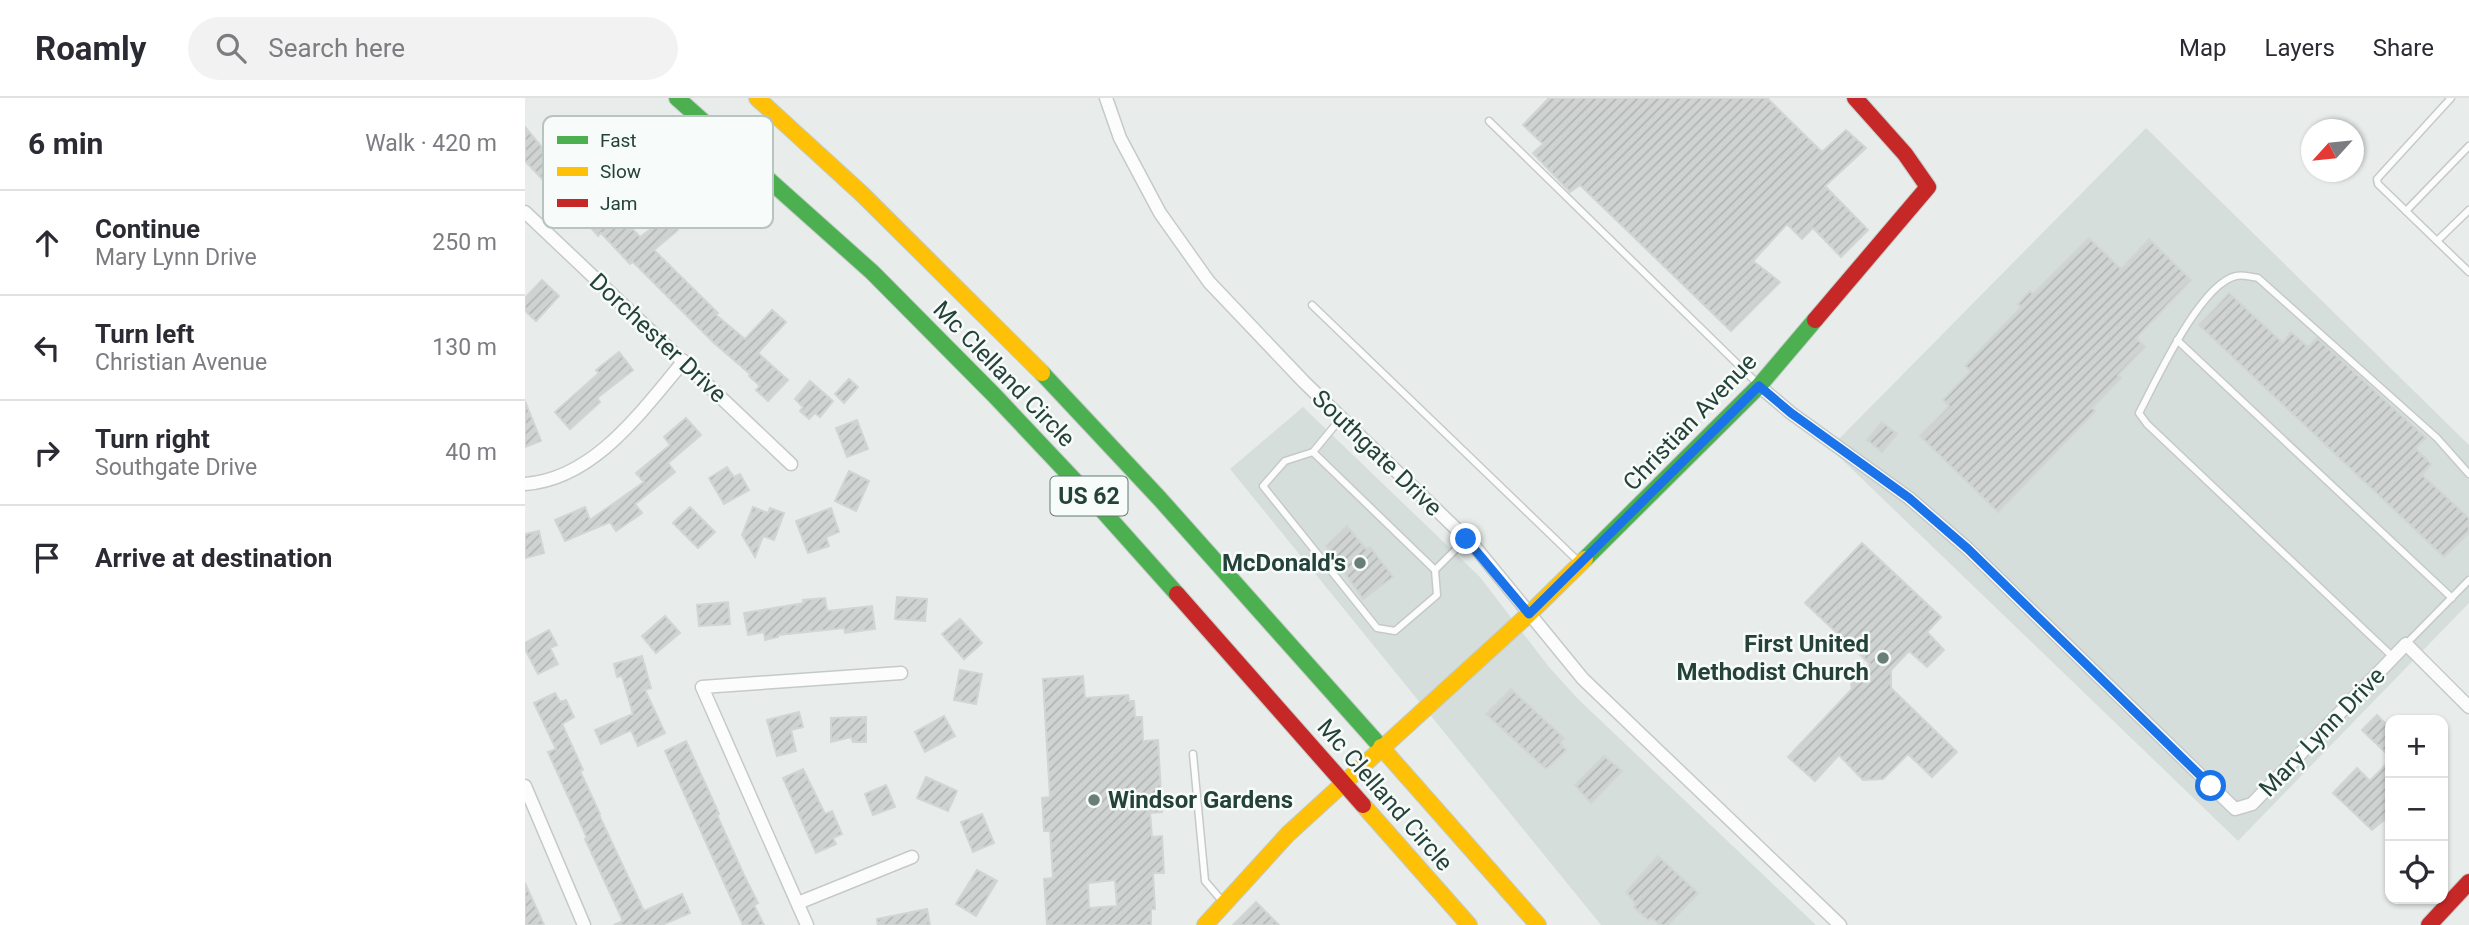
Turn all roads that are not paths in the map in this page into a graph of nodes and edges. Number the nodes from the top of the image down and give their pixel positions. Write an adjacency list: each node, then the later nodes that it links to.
1 (677, 98): 6 (main road, Mc Clelland Circle / US 62)
2 (757, 98): 34 (main road, Mc Clelland Circle / US 62)
3 (1105, 98): 19 (street, Southgate Drive)
4 (1855, 98): 18 (main road, Christian Avenue)
5 (2451, 98): 11 (lane)
6 (697, 116)
7 (1489, 121): 18 (lane)
8 (2469, 146): 11 (lane)
9 (773, 183): 36 (main road, Mc Clelland Circle / US 62)
10 (2469, 210): 13 (lane)
11 (2406, 211): 13 (lane)
12 (527, 217): 17 (street, Dorchester Drive)
13 (2437, 241): 14 (lane)
14 (2469, 272)
15 (1312, 304): 25 (lane)
16 (2177, 340): 22 (lane); 28 (lane); 31 (lane)
17 (684, 361): 21 (street, Dorchester Drive); 23 (street)
18 (1759, 386): 25 (main road, Christian Avenue); 31 (street, Mary Lynn Drive)
19 (1341, 418): 20 (lane); 24 (street, Southgate Drive)
20 (1313, 452): 26 (lane); 26 (lane)
21 (791, 464)
22 (2469, 474)
23 (525, 484)
24 (1466, 539): 26 (lane); 29 (street, Southgate Drive)
25 (1581, 564): 29 (main road, Christian Avenue)
26 (1435, 570)
27 (2469, 580): 28 (lane)
28 (2452, 598): 30 (lane)
29 (1529, 614): 34 (main road, Christian Avenue); 47 (street, Southgate Drive)
30 (2406, 644): 31 (street, Mary Lynn Drive); 33 (street, Mary Lynn Drive)
31 (2393, 657)
32 (901, 673): 40 (street)
33 (2469, 707)
34 (1381, 748): 36 (main road, Christian Avenue); 46 (main road, Mc Clelland Circle / US 62)
35 (1193, 754): 41 (lane)
36 (1343, 782): 41 (main road, Christian Avenue); 45 (main road, Mc Clelland Circle / US 62)
37 (525, 786): 42 (street)
38 (912, 857): 40 (street)
39 (2469, 882): 48 (main road)
40 (798, 903): 43 (street)
41 (1224, 904): 44 (main road, Christian Avenue)
42 (584, 925)
43 (807, 925)
44 (1205, 925)
45 (1469, 925)
46 (1538, 925)
47 (1840, 925)
48 (2429, 925)

